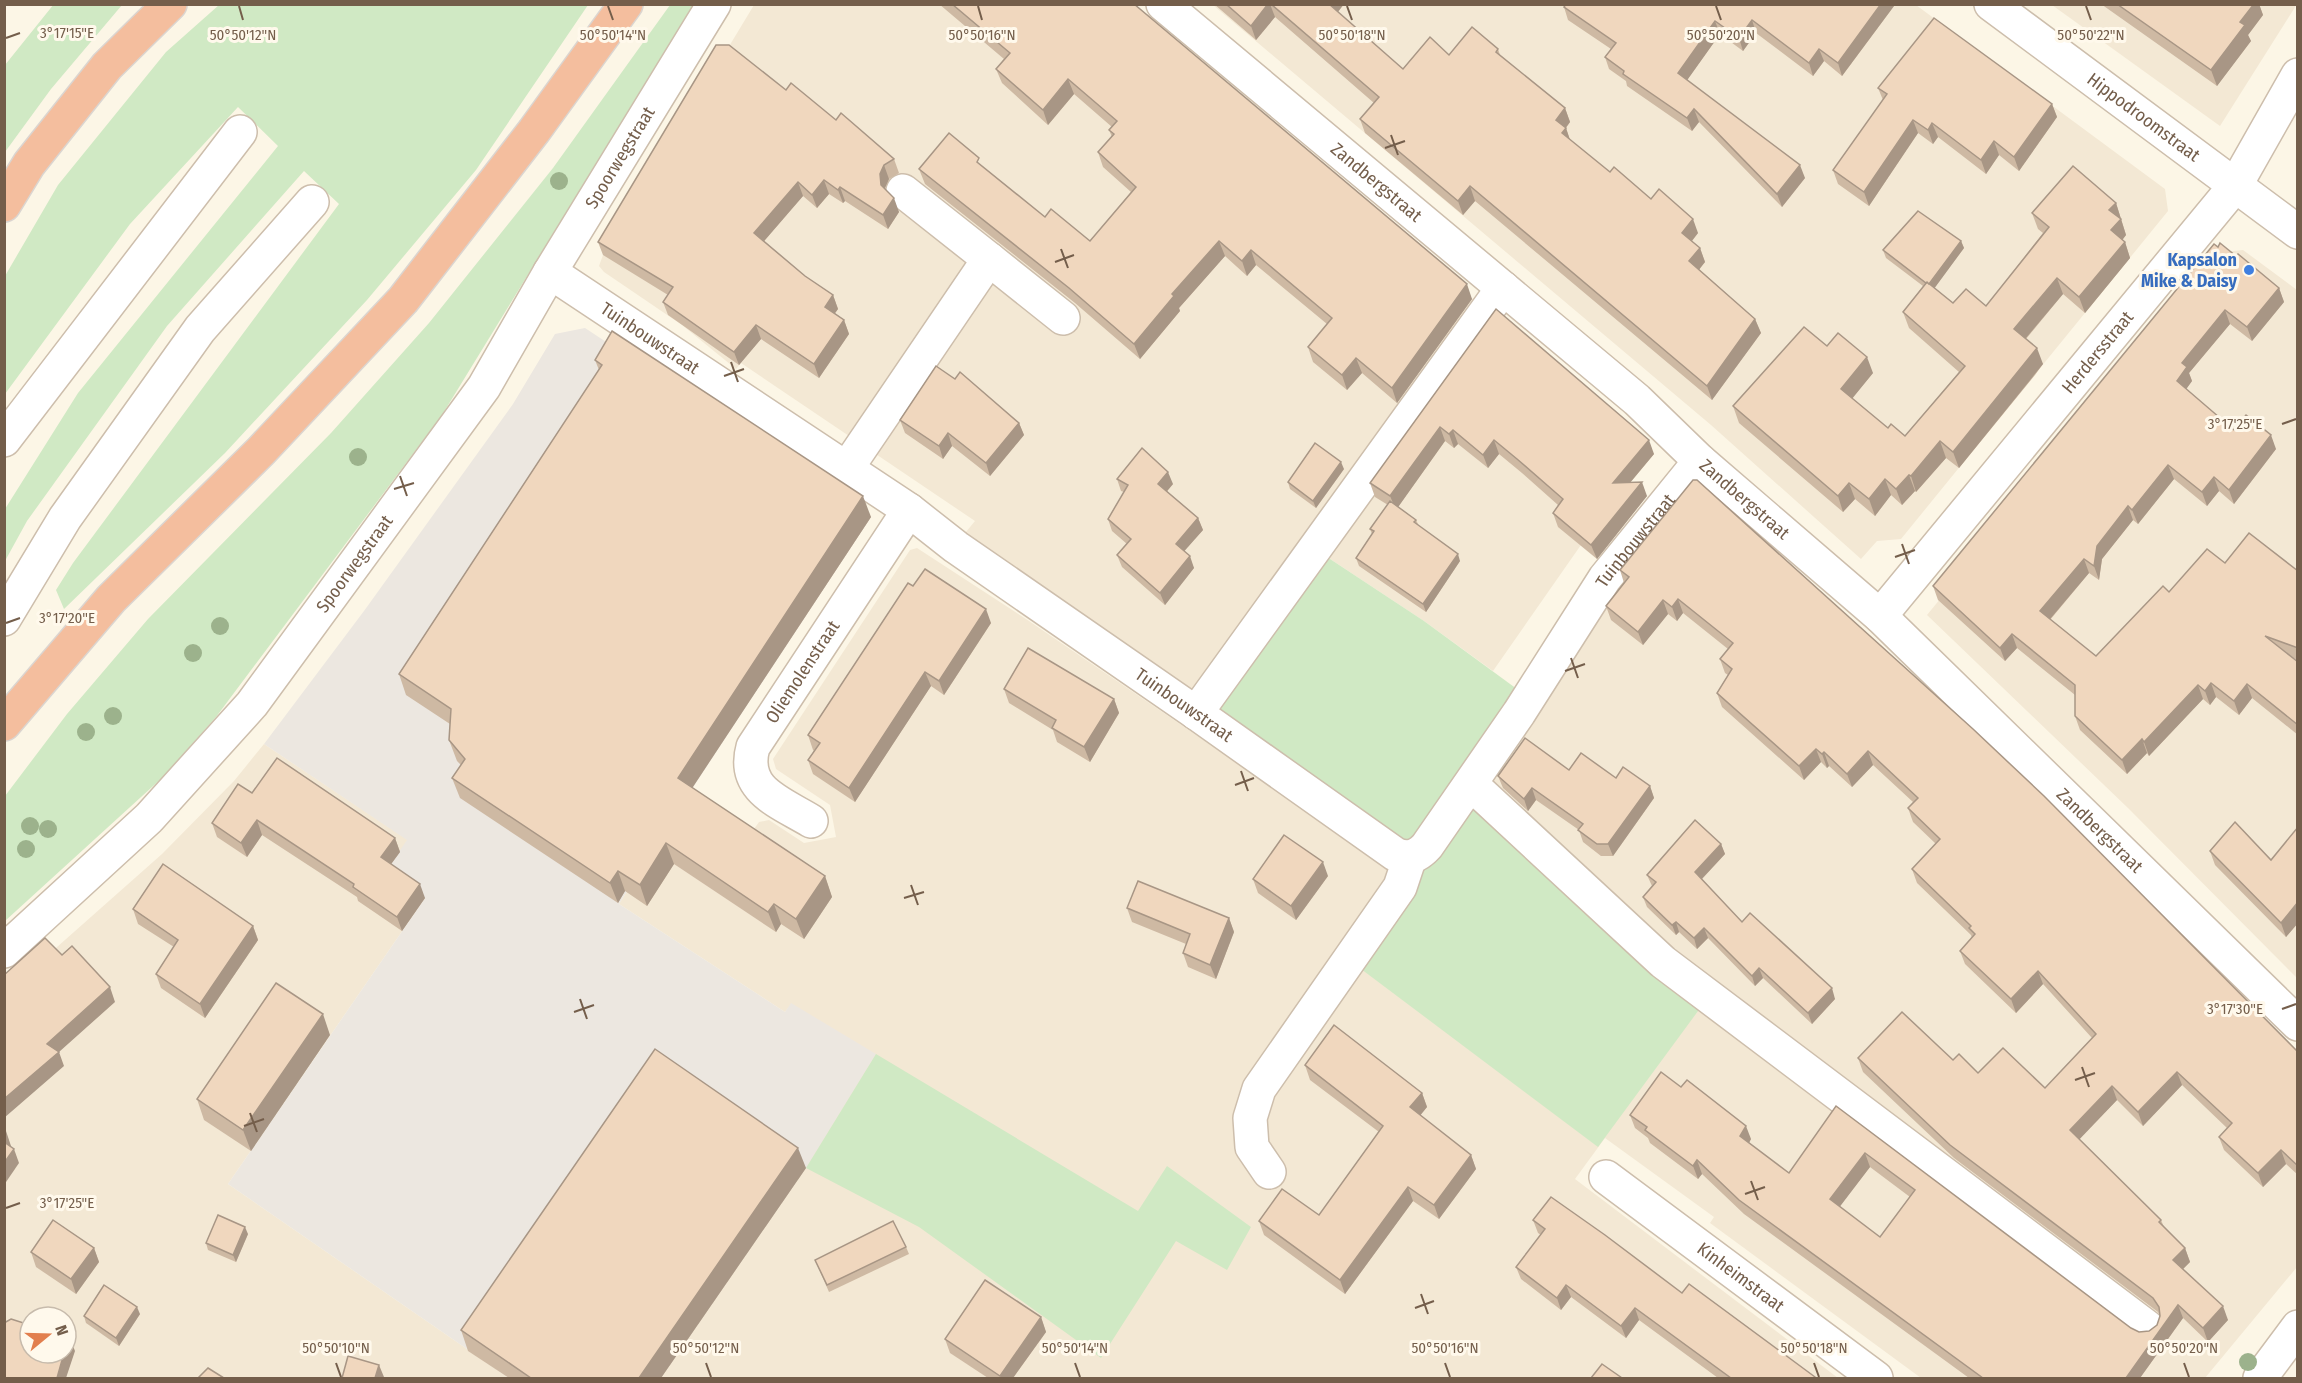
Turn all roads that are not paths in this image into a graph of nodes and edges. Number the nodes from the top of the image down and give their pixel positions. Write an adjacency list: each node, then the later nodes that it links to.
1 (170, 4): 11 (highway)
2 (626, 4): 24 (highway)
3 (714, 4): 14 (street, Spoorwegstraat)
4 (1163, 4): 15 (street, Zandbergstraat)
5 (1991, 4): 8 (street, Hippodroomstraat)
6 (2298, 75): 8 (street, Herdersstraat)
7 (240, 132): 17 (street)
8 (2235, 186): 12 (street, Hippodroomstraat); 21 (street, Herdersstraat)
9 (903, 191): 13 (street)
10 (312, 202): 22 (street)
11 (4, 205)
12 (2298, 232)
13 (989, 259): 16 (street); 19 (street)
14 (550, 272): 19 (street, Tuinbouwstraat); 28 (street, Spoorwegstraat)
15 (1503, 288): 18 (street, Zandbergstraat); 23 (street)
16 (1063, 318)
17 (4, 440)
18 (1700, 461): 21 (street, Zandbergstraat); 25 (street, Tuinbouwstraat)
19 (848, 468): 20 (street, Tuinbouwstraat)
20 (909, 510): 23 (street, Tuinbouwstraat); 26 (street, Oliemolenstraat)
21 (1880, 616): 29 (street, Zandbergstraat)
22 (4, 619)
23 (1196, 712): 27 (street, Tuinbouwstraat)
24 (4, 724)
25 (1471, 783): 27 (street, Tuinbouwstraat); 32 (street)
26 (811, 821)
27 (1410, 857): 30 (street)
28 (4, 951)
29 (2298, 1024)
30 (1269, 1172)
31 (1606, 1177): 34 (street, Kinheimstraat)
32 (2147, 1327)
33 (2298, 1327): 35 (street)
34 (1876, 1378)
35 (2260, 1378)

